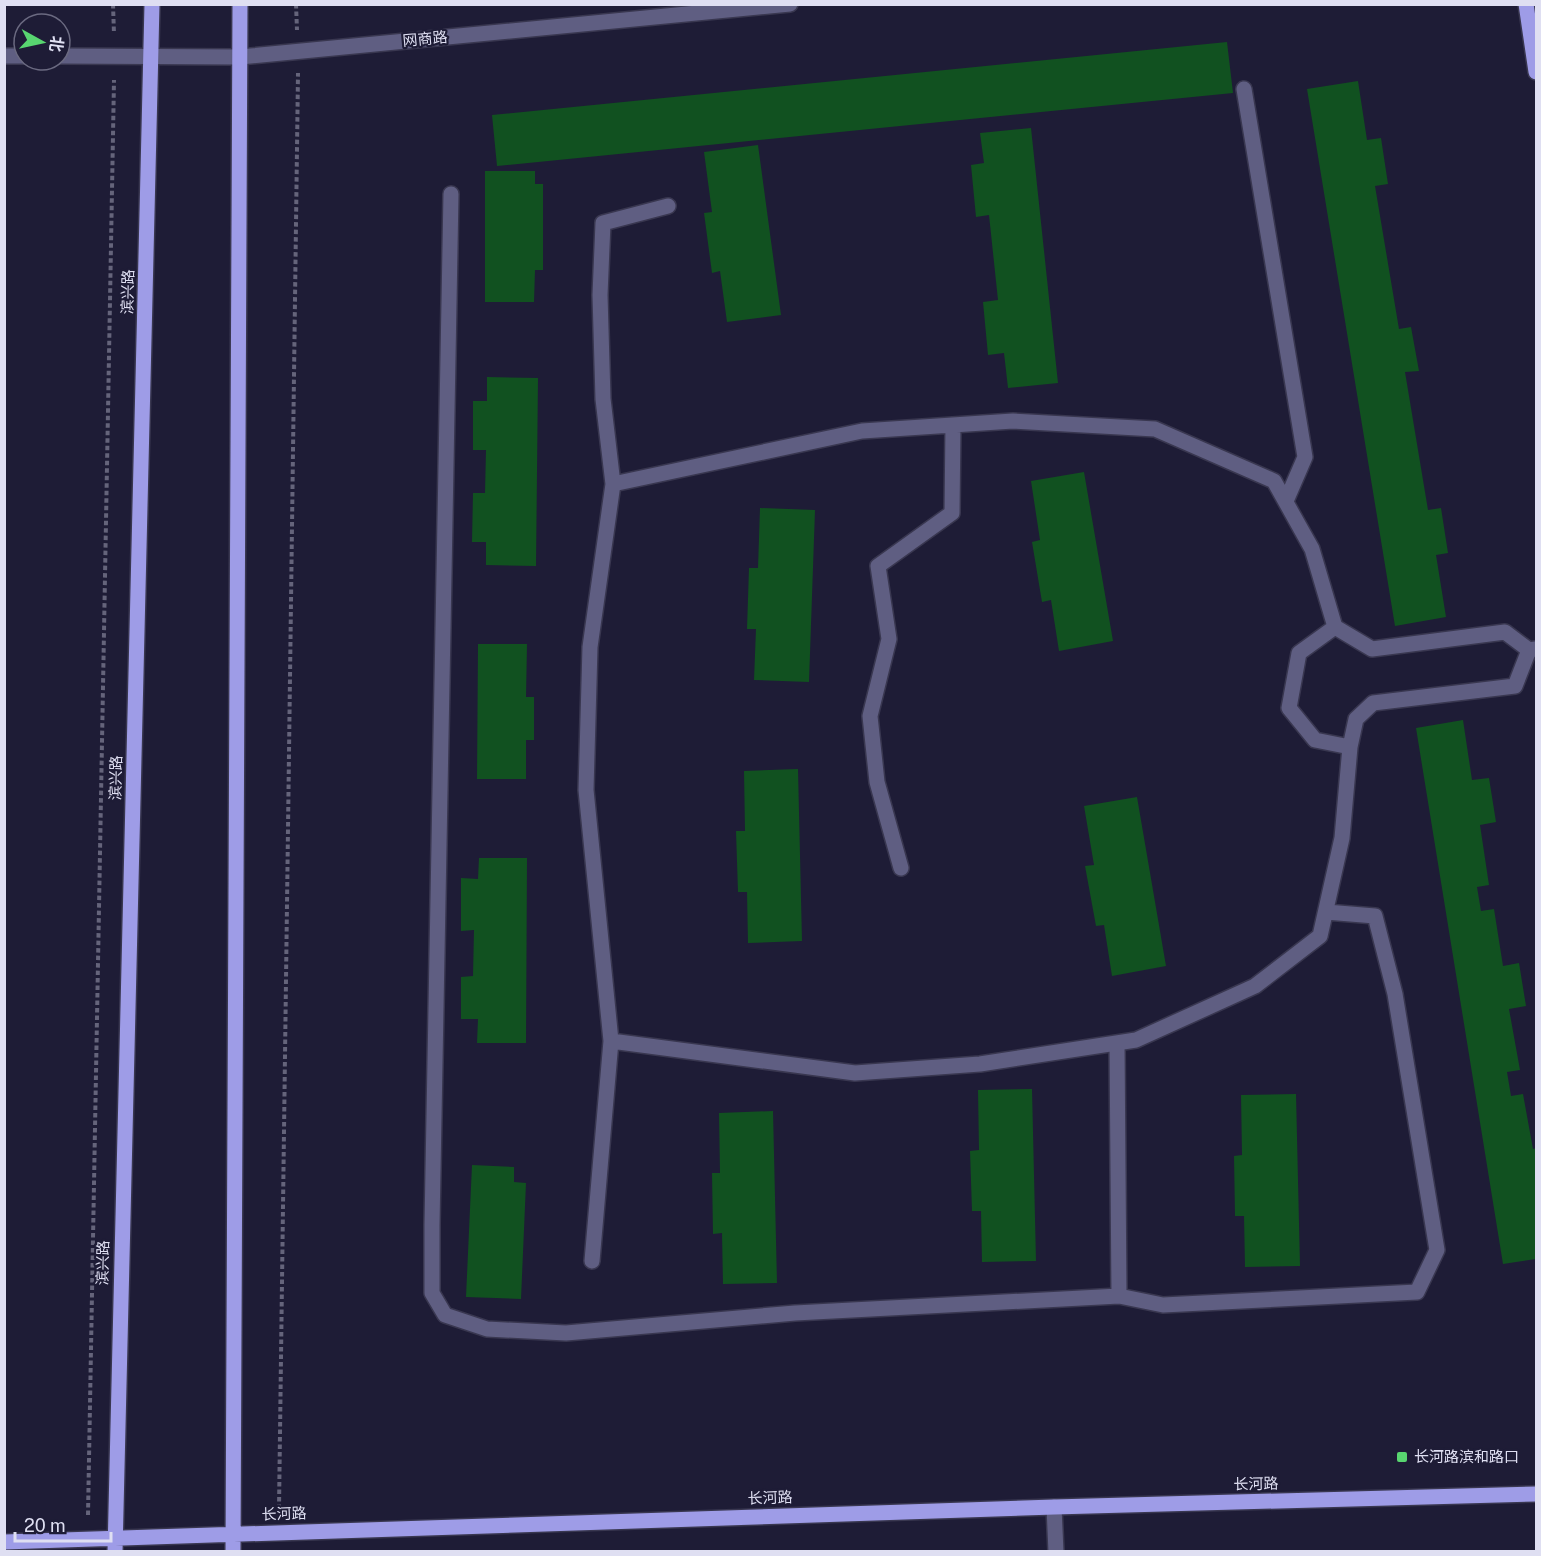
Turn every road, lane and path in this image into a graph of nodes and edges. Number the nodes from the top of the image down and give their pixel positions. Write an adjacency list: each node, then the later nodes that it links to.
1 (113, 4): 9 (path)
2 (152, 4): 10 (main road, 滨兴路)
3 (240, 4): 11 (main road)
4 (296, 4): 7 (path)
5 (790, 4): 7 (street, 网商路)
6 (1526, 4): 12 (main road)
7 (298, 51): 11 (street, 网商路); 30 (path)
8 (72, 56): 9 (street, 网商路)
9 (114, 56): 10 (street, 网商路); 32 (path)
10 (151, 57): 11 (street, 网商路); 34 (main road, 滨兴路)
11 (240, 57): 31 (main road)
12 (1536, 72)
13 (1244, 88): 18 (street)
14 (452, 194): 27 (street)
15 (668, 206): 17 (street)
16 (953, 425): 17 (street); 18 (street); 22 (street)
17 (613, 484): 24 (street)
18 (1286, 501): 19 (street)
19 (1335, 627): 20 (street); 21 (street)
20 (1533, 650): 21 (street)
21 (1350, 747): 23 (street)
22 (901, 868)
23 (1326, 912): 25 (street); 27 (street)
24 (611, 1041): 25 (street); 26 (street)
25 (1117, 1043): 27 (street)
26 (592, 1261)
27 (1119, 1296)
28 (1536, 1494): 29 (main road, 长河路)
29 (1054, 1507): 30 (main road, 长河路); 36 (street)
30 (279, 1532): 31 (main road, 长河路)
31 (233, 1533): 34 (main road, 长河路); 35 (main road)
32 (88, 1539): 33 (main road, 长河路); 34 (main road, 长河路)
33 (4, 1542)
34 (115, 1544)
35 (232, 1551)
36 (1056, 1551)

